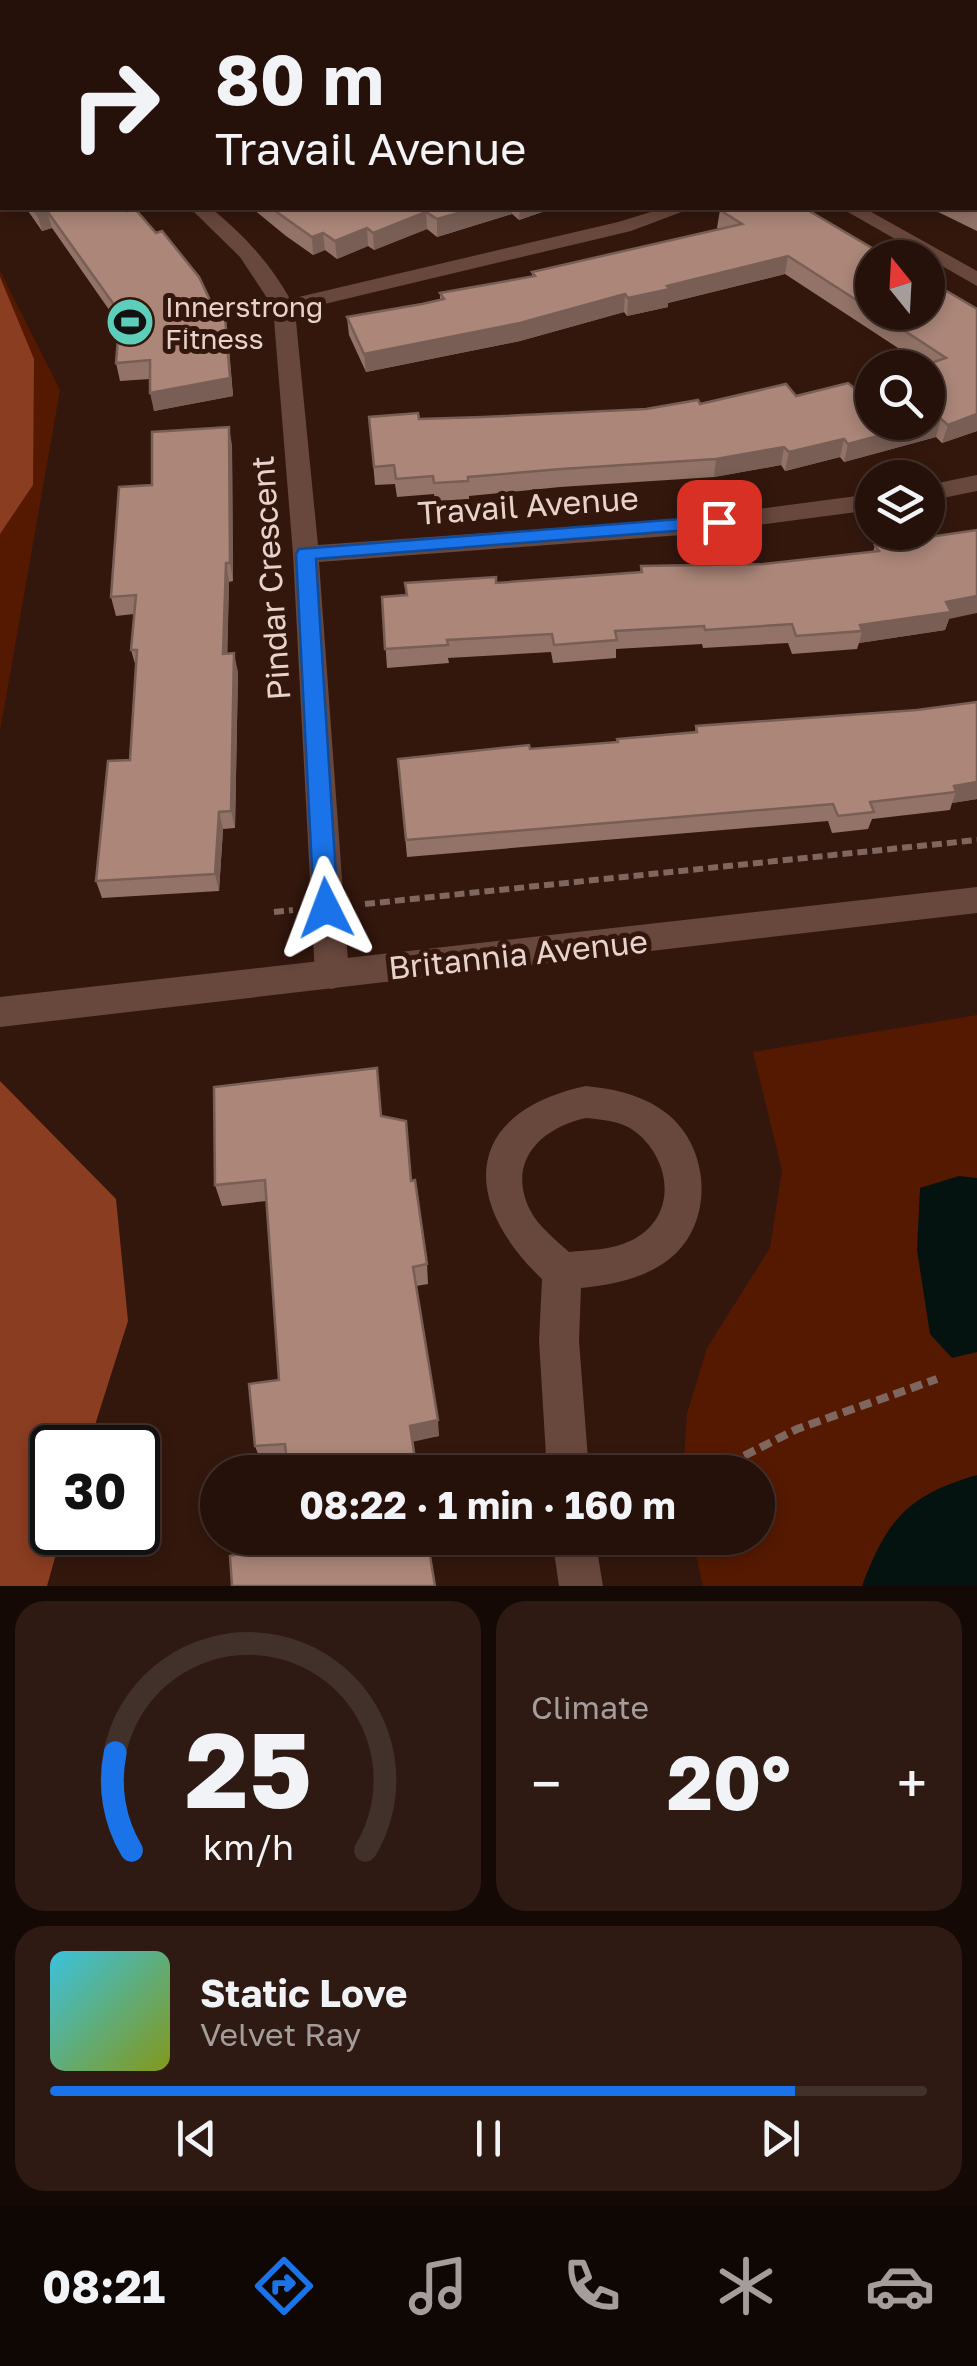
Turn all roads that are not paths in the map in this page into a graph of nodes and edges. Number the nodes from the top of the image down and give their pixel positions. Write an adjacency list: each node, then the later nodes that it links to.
1 (202, 210): 5 (street, Pindar Crescent)
2 (676, 210): 5 (street)
3 (854, 210): 4 (street)
4 (977, 280)
5 (284, 307): 9 (street, Pindar Crescent)
6 (977, 484): 7 (street)
7 (945, 490)
8 (855, 504): 9 (street, Travail Avenue)
9 (306, 554): 11 (street, Pindar Crescent)
10 (977, 900): 11 (street, Britannia Avenue)
11 (332, 974): 12 (street, Britannia Avenue)
12 (7, 1012)
13 (562, 1271): 13 (street); 14 (street)
14 (567, 1455)
15 (576, 1555): 16 (street)
16 (581, 1586)

